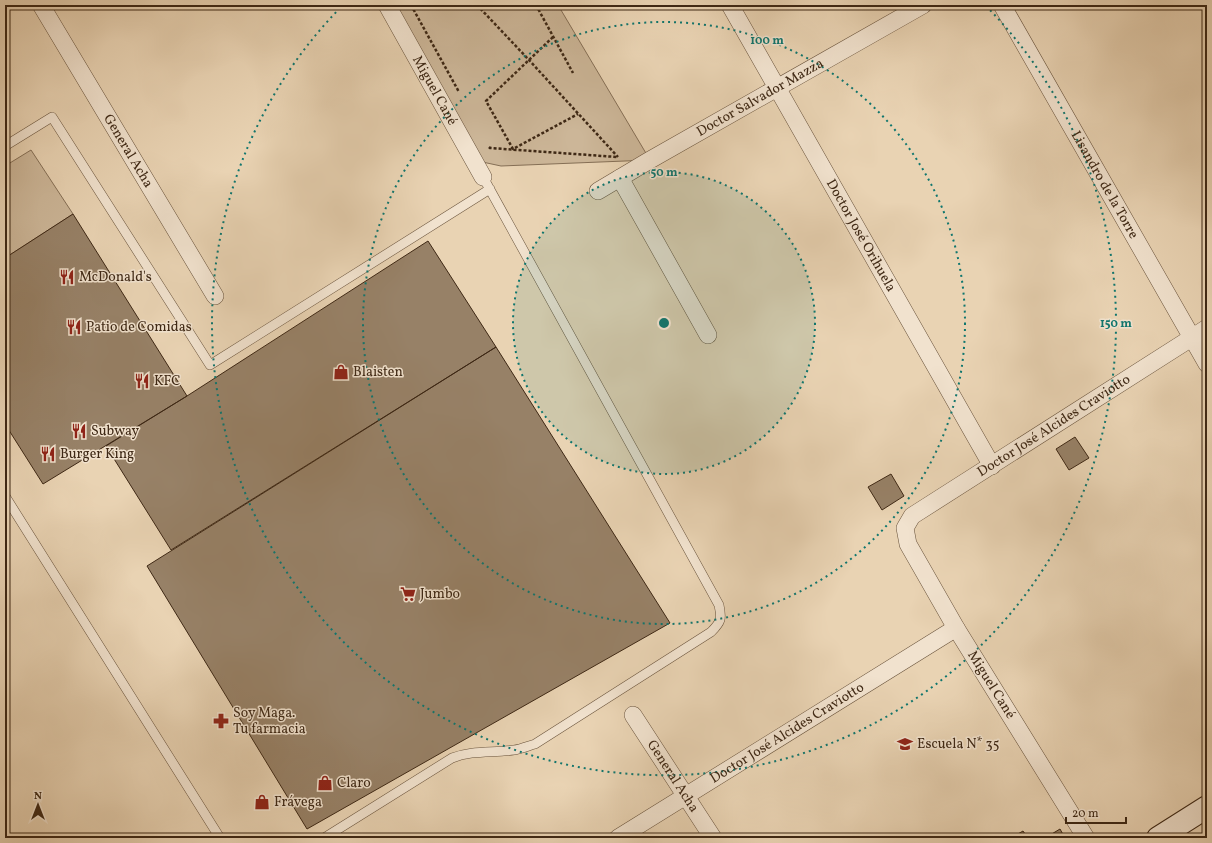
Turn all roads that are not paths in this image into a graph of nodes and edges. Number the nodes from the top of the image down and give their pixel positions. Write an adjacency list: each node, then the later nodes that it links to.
1 (41, 5): 11 (street, General Acha)
2 (387, 5): 9 (street, Miguel Cané)
3 (730, 5): 6 (street, Doctor José Orihuela)
4 (924, 5): 6 (street, Doctor Salvador Mazza)
5 (1002, 5): 14 (street, Lisandro de la Torre)
6 (778, 88): 8 (street, Doctor Salvador Mazza); 16 (street, Doctor José Orihuela)
7 (5, 146): 9 (lane)
8 (620, 178): 10 (street, Doctor Salvador Mazza); 13 (street)
9 (486, 183): 24 (lane)
10 (598, 191)
11 (215, 296)
12 (1207, 328): 14 (street, Doctor José Alcides Craviotto)
13 (708, 335)
14 (1192, 338): 15 (street, Lisandro de la Torre); 16 (street, Doctor José Alcides Craviotto)
15 (1207, 364)
16 (992, 466): 18 (street, Doctor José Alcides Craviotto)
17 (5, 496): 23 (lane)
18 (905, 528): 19 (street, Miguel Cané)
19 (956, 628): 21 (street, Doctor José Alcides Craviotto); 27 (street, Miguel Cané)
20 (633, 715): 21 (street, General Acha)
21 (686, 796): 25 (street, Doctor José Alcides Craviotto); 26 (street, General Acha)
22 (1207, 807): 28 (main road)
23 (220, 838)
24 (324, 838)
25 (618, 838)
26 (712, 838)
27 (1086, 838)
28 (1158, 838)

